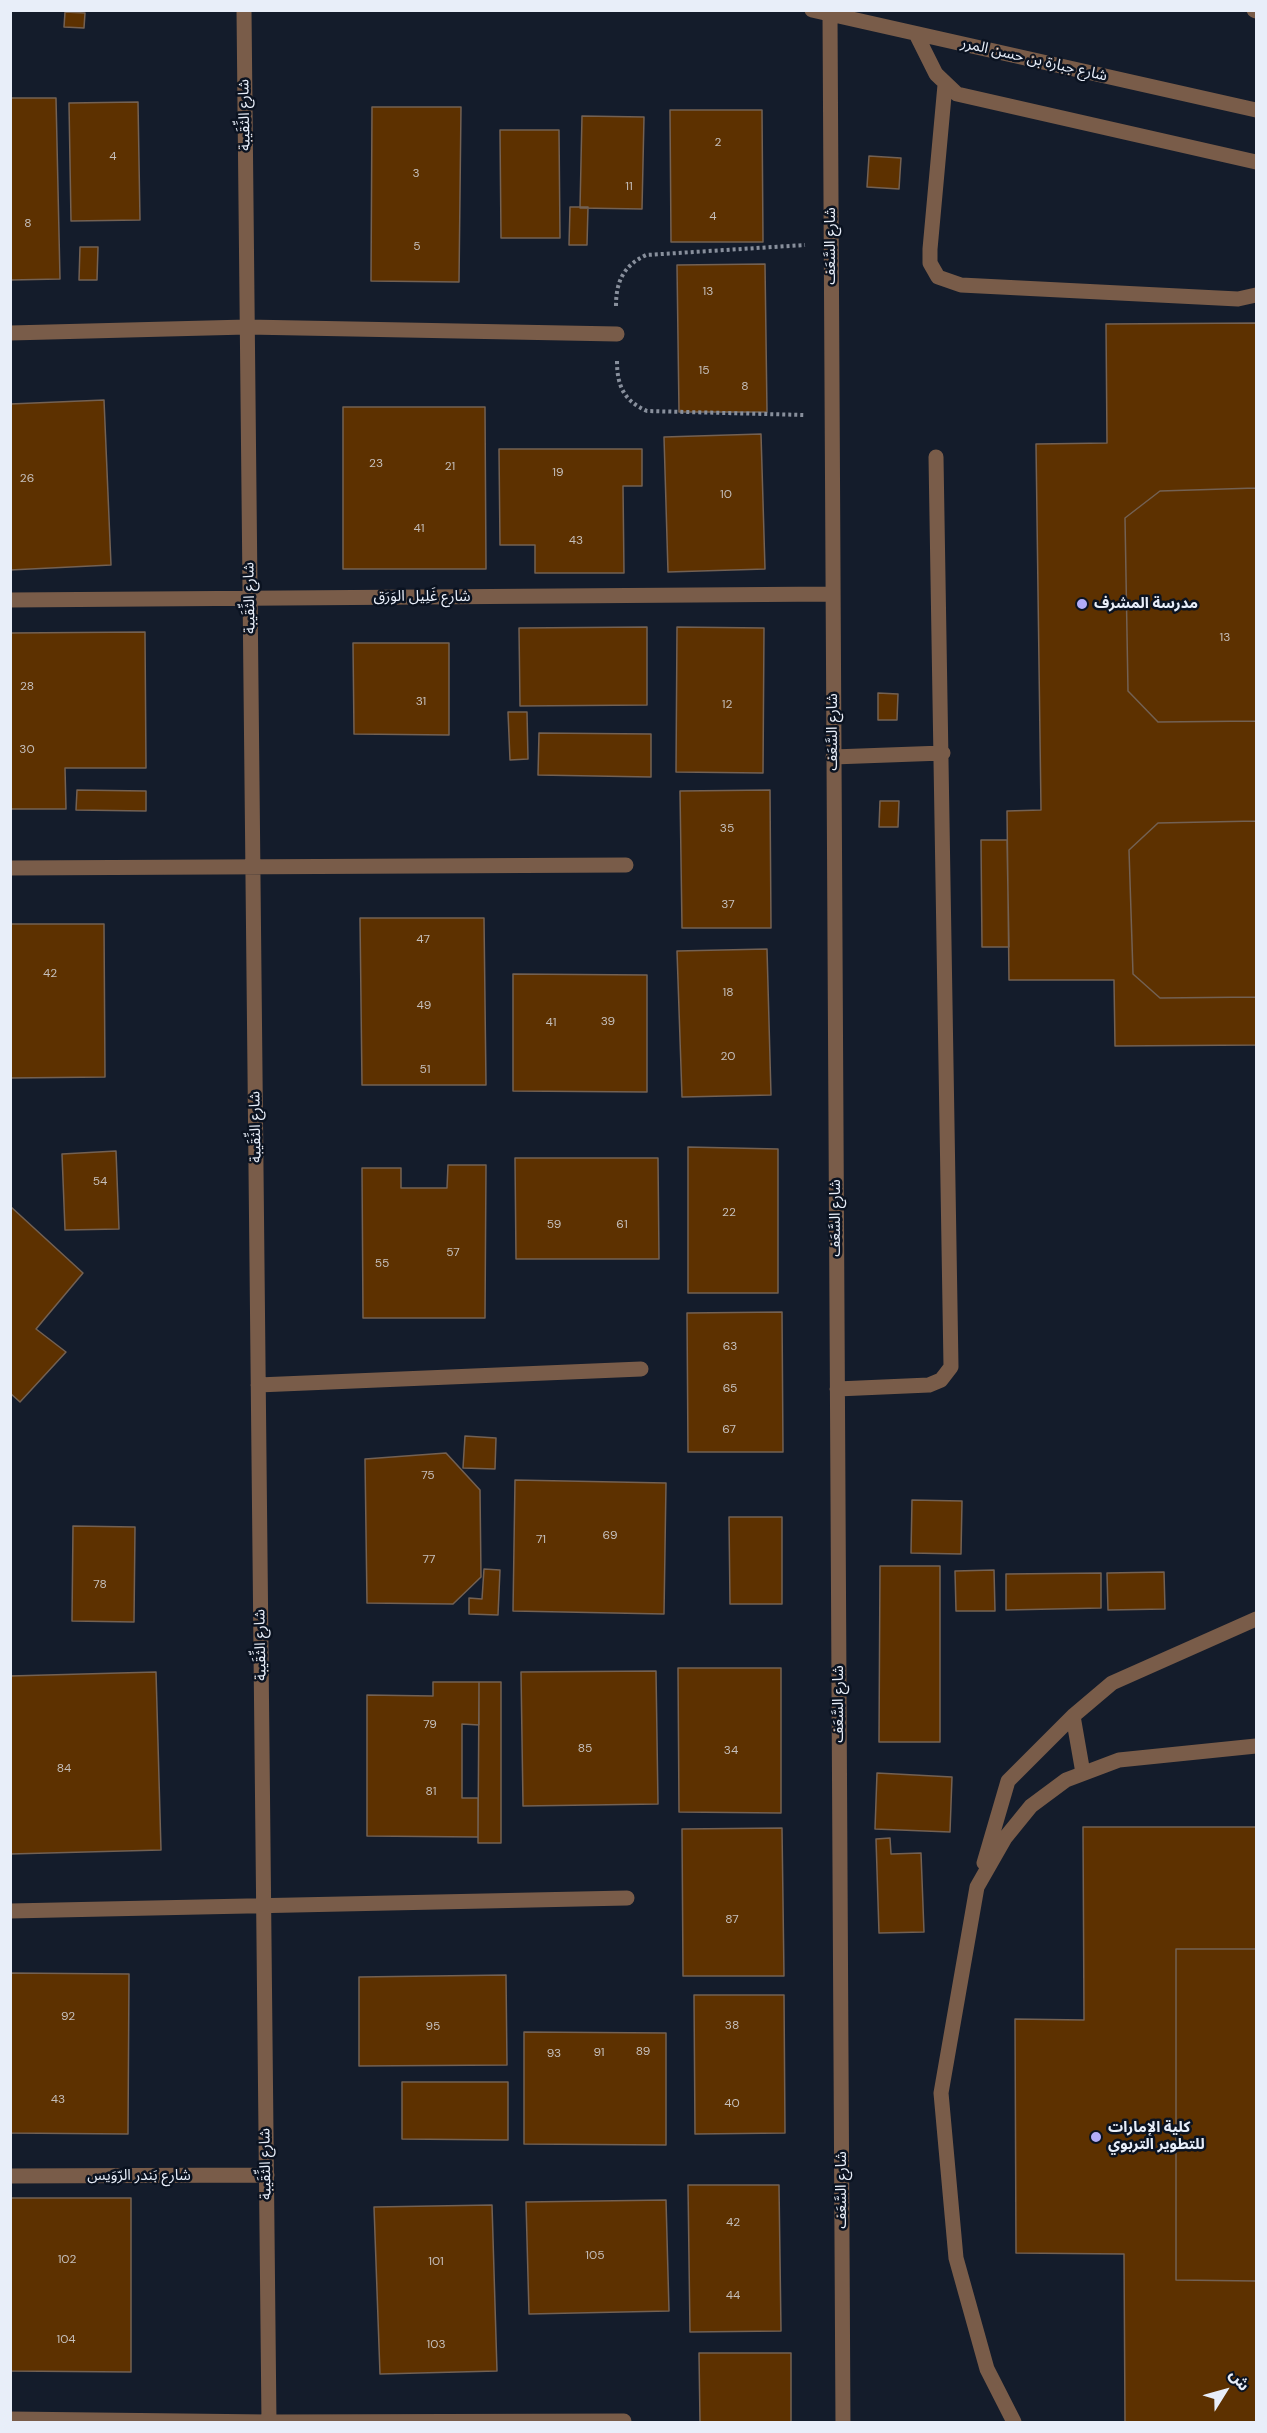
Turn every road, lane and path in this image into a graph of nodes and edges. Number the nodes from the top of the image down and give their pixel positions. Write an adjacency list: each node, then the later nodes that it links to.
1 (244, 10): 10 (street, شارع الثِّقَيبة)
2 (812, 10): 3 (street, شارع جبارة بن حسن المرر)
3 (830, 14): 4 (street, شارع جبارة بن حسن المرر); 8 (street, شارع السَّعَف)
4 (916, 34): 5 (street); 6 (street, شارع جبارة بن حسن المرر)
5 (945, 85): 7 (street); 9 (street)
6 (1257, 110)
7 (1257, 162)
8 (831, 244): 12 (path); 13 (street, شارع السَّعَف)
9 (1257, 295)
10 (247, 327): 11 (street); 12 (street); 16 (street, شارع الثِّقَيبة)
11 (10, 333)
12 (617, 334): 13 (path)
13 (832, 416): 15 (street, شارع السَّعَف)
14 (936, 458): 18 (street)
15 (833, 594): 16 (street, شارع غَلِيل الوَرَق); 19 (street, شارع السَّعَف)
16 (250, 598): 17 (street, شارع غَلِيل الوَرَق); 22 (street, شارع الثِّقَيبة)
17 (10, 600)
18 (943, 753): 19 (street); 25 (street)
19 (833, 757): 25 (street, شارع السَّعَف)
20 (626, 865): 22 (street)
21 (10, 868): 22 (street)
22 (253, 868): 24 (street, شارع الثِّقَيبة)
23 (641, 1369): 24 (street)
24 (258, 1385): 32 (street, شارع الثِّقَيبة)
25 (837, 1389): 39 (street, شارع السَّعَف)
26 (1257, 1619): 27 (street)
27 (1073, 1716): 29 (street); 30 (street)
28 (1257, 1746): 29 (street)
29 (1083, 1773): 30 (street)
30 (977, 1887): 40 (street)
31 (627, 1899): 32 (street)
32 (264, 1905): 33 (street); 34 (street, شارع الثِّقَيبة)
33 (10, 1911)
34 (267, 2175): 35 (street, شارع بَندر الرّوَيس); 38 (street, شارع الثِّقَيبة)
35 (10, 2176)
36 (10, 2419): 38 (street)
37 (624, 2421): 38 (street)
38 (269, 2422)
39 (843, 2422)
40 (1014, 2422)

